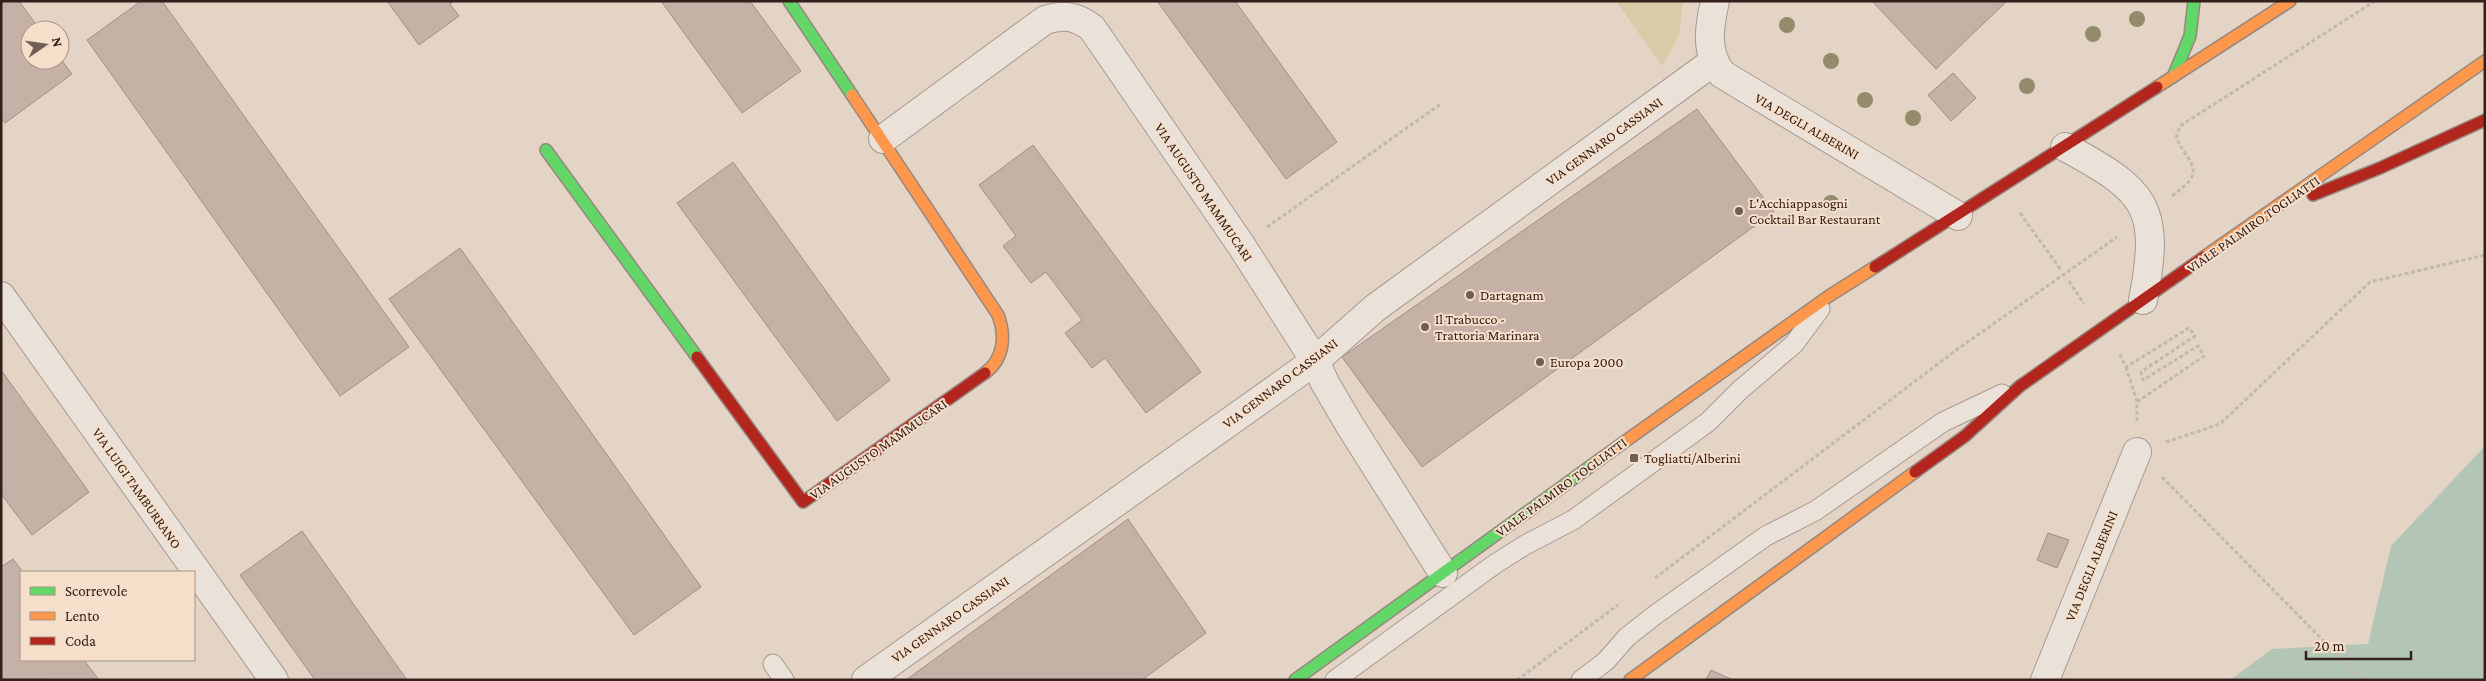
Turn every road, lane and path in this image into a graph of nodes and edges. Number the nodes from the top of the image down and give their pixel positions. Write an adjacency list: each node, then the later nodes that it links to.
1 (789, 1): 11 (main road, VIA AUGUSTO MAMMUCARI)
2 (1716, 1): 7 (street)
3 (2194, 1): 8 (main road)
4 (2290, 1): 8 (main road, VIALE PALMIRO TOGLIATTI)
5 (2375, 1): 17 (path)
6 (2485, 61): 15 (main road, VIALE PALMIRO TOGLIATTI)
7 (1713, 62): 16 (street, VIA DEGLI ALBERINI); 27 (street, VIA GENNARO CASSIANI)
8 (2173, 76): 12 (main road, VIALE PALMIRO TOGLIATTI)
9 (1442, 103): 18 (path)
10 (2485, 120): 15 (main road)
11 (883, 139): 13 (main road, VIA AUGUSTO MAMMUCARI); 18 (street, VIA AUGUSTO MAMMUCARI)
12 (2065, 147): 16 (main road, VIALE PALMIRO TOGLIATTI); 17 (street)
13 (546, 150)
14 (2018, 210): 20 (path)
15 (2268, 214): 24 (main road, VIALE PALMIRO TOGLIATTI)
16 (1958, 216): 23 (main road, VIALE PALMIRO TOGLIATTI)
17 (2147, 216): 24 (street); 33 (path)
18 (1241, 245): 27 (street, VIA AUGUSTO MAMMUCARI)
19 (2485, 255): 31 (path)
20 (2061, 270)
21 (2069, 281): 25 (path)
22 (1, 296): 36 (street, VIA LUIGI TAMBURRANO)
23 (1829, 296): 32 (main road, VIALE PALMIRO TOGLIATTI); 40 (lane, VIALE PALMIRO TOGLIATTI)
24 (2143, 300): 29 (main road, VIALE PALMIRO TOGLIATTI)
25 (2088, 308)
26 (2120, 354): 28 (path)
27 (1315, 361): 32 (street, VIA AUGUSTO MAMMUCARI); 38 (street, VIA GENNARO CASSIANI)
28 (2126, 367): 30 (path); 30 (path)
29 (2020, 386): 42 (lane, VIALE PALMIRO TOGLIATTI); 43 (main road, VIALE PALMIRO TOGLIATTI)
30 (2137, 402): 31 (path)
31 (2137, 452): 44 (street, VIA DEGLI ALBERINI); 45 (path)
32 (1443, 573): 39 (main road, VIALE PALMIRO TOGLIATTI)
33 (1653, 580)
34 (1623, 602): 41 (path)
35 (773, 664): 37 (lane)
36 (274, 680)
37 (784, 680)
38 (866, 680)
39 (1295, 680)
40 (1335, 680)
41 (1517, 680)
42 (1581, 680)
43 (1630, 680)
44 (2045, 680)
45 (2362, 680)

